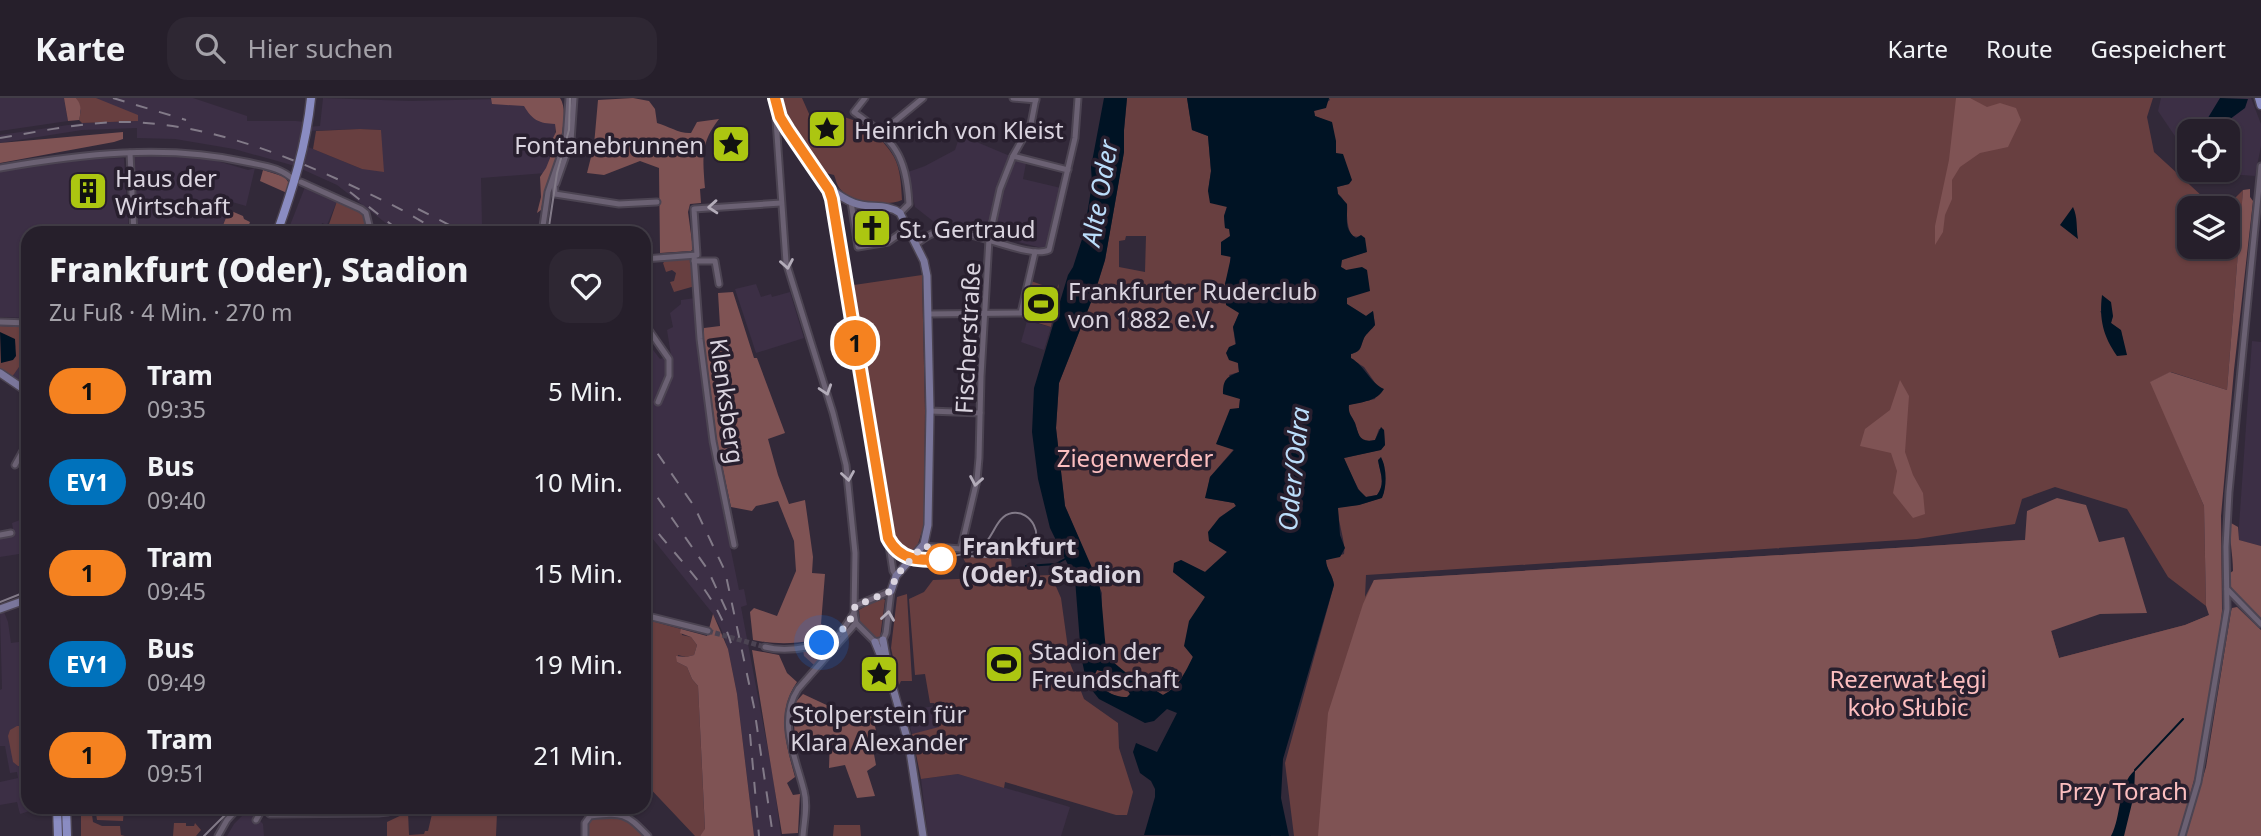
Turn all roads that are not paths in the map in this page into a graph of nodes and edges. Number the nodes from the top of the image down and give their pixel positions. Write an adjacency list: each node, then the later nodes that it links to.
1 (313, 98): 20 (main road)
2 (571, 98): 19 (street); 22 (street)
3 (773, 98): 12 (street)
4 (779, 98): 12 (street)
5 (864, 98): 13 (street)
6 (923, 98): 13 (street)
7 (1013, 98): 10 (street)
8 (1078, 98): 18 (street)
9 (2259, 98): 11 (main road)
10 (1036, 99): 15 (street, Fischerstraße)
11 (2261, 105)
12 (779, 119): 21 (street); 24 (street)
13 (882, 132): 27 (street)
14 (130, 153): 17 (street); 20 (street); 28 (street)
15 (1013, 156): 18 (street); 33 (street, Fischerstraße)
16 (2261, 166): 58 (street)
17 (0, 168)
18 (1068, 170): 35 (street)
19 (554, 174): 22 (street); 26 (street)
20 (298, 182): 29 (main road); 30 (street)
21 (829, 187): 25 (street); 53 (street)
22 (555, 190): 23 (street); 26 (street)
23 (657, 202)
24 (781, 202): 36 (street, Klenksberg, one-way to 36); 63 (street, one-way to 63)
25 (851, 202): 27 (street); 32 (street)
26 (545, 206): 31 (street)
27 (900, 213): 32 (street)
28 (134, 226)
29 (282, 226)
30 (369, 226)
31 (543, 226)
32 (908, 228): 34 (street)
33 (989, 239): 34 (street); 35 (street); 39 (street, Fischerstraße)
34 (916, 244): 40 (street)
35 (1035, 252): 39 (street)
36 (694, 259): 37 (street); 38 (street); 54 (street, Klenksberg)
37 (651, 260)
38 (719, 284)
39 (986, 313): 40 (street); 48 (street, Fischerstraße)
40 (928, 314): 47 (street)
41 (0, 322): 42 (street)
42 (21, 323)
43 (651, 333): 46 (street)
44 (0, 373): 45 (street)
45 (21, 387)
46 (658, 402)
47 (930, 411): 48 (street); 55 (street)
48 (980, 413): 55 (street, Fischerstraße, one-way to 55)
49 (21, 454): 50 (street)
50 (15, 465)
51 (11, 533): 52 (street)
52 (0, 535)
53 (889, 538): 56 (street); 57 (street)
54 (734, 545)
55 (923, 546): 56 (street)
56 (913, 559): 57 (street)
57 (896, 576): 59 (street)
58 (2227, 589): 61 (street); 62 (street)
59 (891, 591): 63 (street); 71 (street, one-way to 59)
60 (21, 601): 64 (street)
61 (2238, 603): 62 (street); 68 (street)
62 (2227, 605): 86 (street)
63 (855, 606): 65 (street)
64 (0, 608)
65 (854, 613): 67 (street); 72 (street)
66 (651, 617): 69 (street)
67 (856, 623): 70 (street); 71 (street)
68 (2261, 624)
69 (708, 631)
70 (841, 638): 72 (street); 84 (street)
71 (879, 641): 85 (street)
72 (822, 643): 73 (street)
73 (765, 647)
74 (57, 814): 79 (main road)
75 (66, 814): 80 (main road)
76 (233, 814): 81 (street)
77 (260, 814): 78 (street)
78 (256, 820)
79 (58, 836)
80 (67, 836)
81 (218, 836)
82 (585, 836): 83 (street)
83 (648, 836)
84 (803, 836)
85 (923, 836)
86 (2182, 836)

